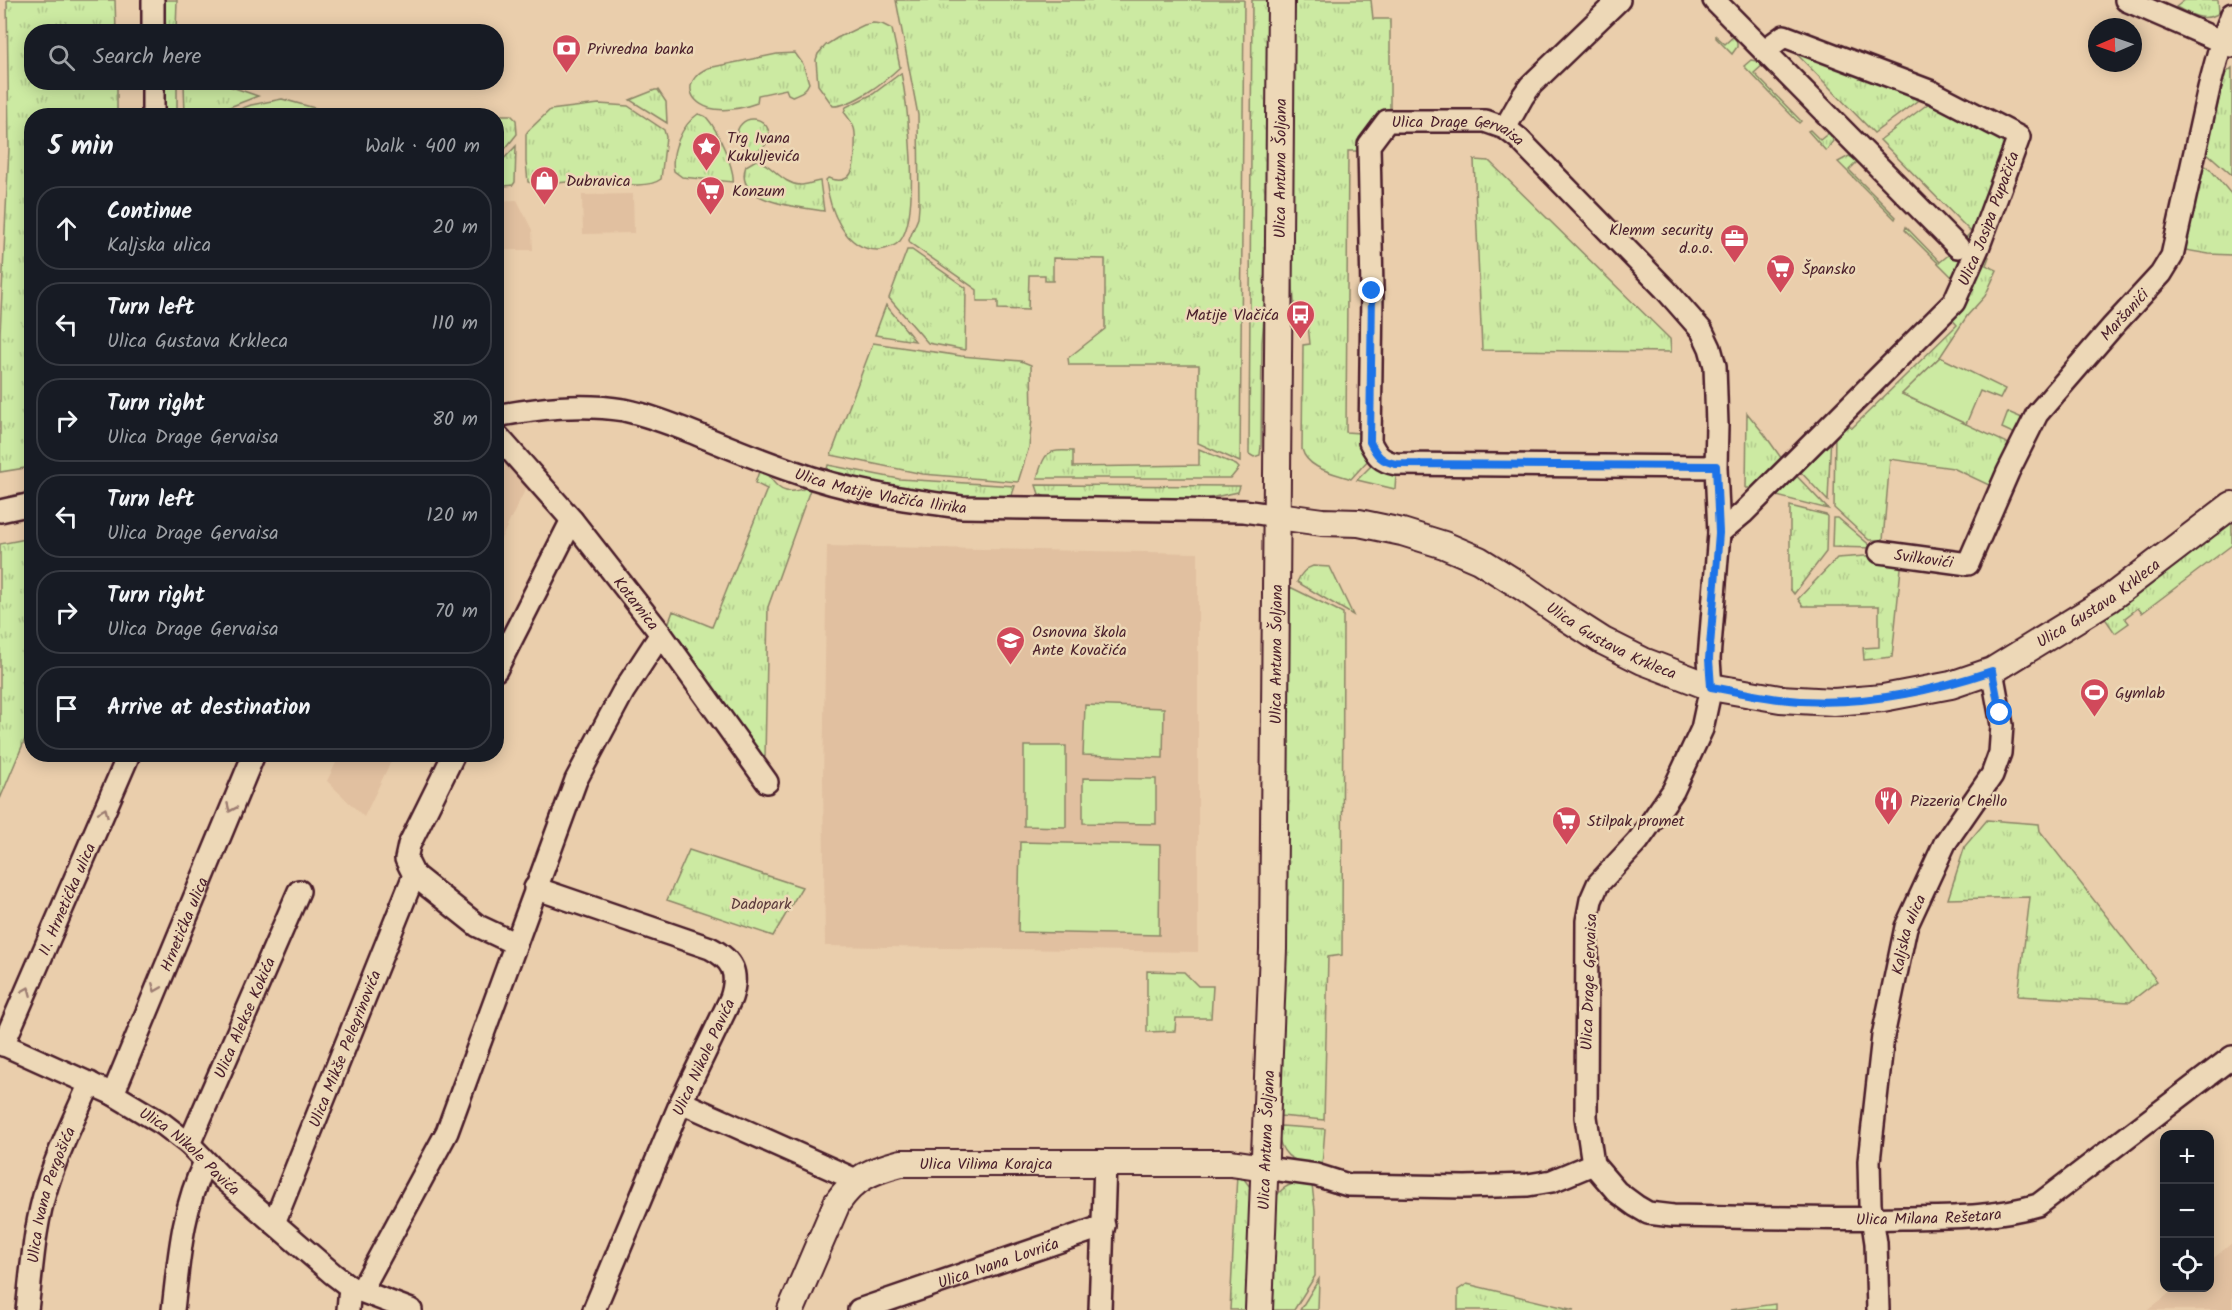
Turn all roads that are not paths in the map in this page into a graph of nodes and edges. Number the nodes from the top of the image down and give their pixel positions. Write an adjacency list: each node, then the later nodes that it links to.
1 (153, 0): 7 (street)
2 (1281, 0): 20 (street, Ulica Antuna Šoljana)
3 (1619, 0): 12 (street)
4 (1714, 0): 9 (street, Ulica Josipa Pupačića)
5 (2126, 0): 8 (street)
6 (2232, 14): 8 (street, Maršanići)
7 (153, 24)
8 (2227, 44): 24 (street, Maršanići)
9 (1764, 50): 13 (street, Ulica Josipa Pupačića); 22 (street, Ulica Josipa Pupačića)
10 (153, 90): 11 (street)
11 (153, 108)
12 (1505, 128): 16 (street, Ulica Drage Gervaisa); 16 (street, Ulica Drage Gervaisa)
13 (1958, 247)
14 (504, 415): 20 (street, Ulica Matije Vlačića Ilirika)
15 (504, 443): 21 (street, Kotarnica)
16 (1716, 466): 22 (street, Ulica Drage Gervaisa)
17 (2232, 505): 27 (street, Ulica Gustava Krkleca)
18 (24, 506): 19 (street)
19 (0, 511)
20 (1278, 516): 28 (street, Ulica Gustava Krkleca); 46 (street, Ulica Antuna Šoljana)
21 (572, 520): 25 (street, Kotarnica); 26 (street)
22 (1719, 533): 28 (street, Ulica Drage Gervaisa)
23 (1880, 552): 24 (street, Svilkovići)
24 (1968, 564)
25 (661, 634): 32 (street, Kotarnica); 34 (street)
26 (504, 654)
27 (1992, 671): 28 (street, Ulica Gustava Krkleca); 48 (street, Kaljska ulica)
28 (1711, 687): 45 (street, Ulica Drage Gervaisa)
29 (125, 762): 37 (street, II. Hrnetićka ulica, one-way to 29)
30 (251, 762): 40 (street, Hrnetićka ulica, one-way to 40)
31 (450, 762): 33 (street)
32 (767, 782)
33 (414, 875): 36 (street); 49 (street, Ulica Mikše Pelegrinovića)
34 (536, 888): 36 (street); 41 (street, Ulica Nikole Pavića)
35 (299, 891): 42 (street, Ulica Alekse Kokića)
36 (516, 944): 51 (street)
37 (2, 1044): 39 (street, Ulica Nikole Pavića)
38 (2232, 1057): 48 (street, Ulica Milana Rešetara)
39 (90, 1083): 40 (street, Ulica Nikole Pavića); 52 (street, Ulica Ivana Pergošića)
40 (113, 1094): 42 (street, Ulica Nikole Pavića)
41 (681, 1102): 47 (street); 56 (street, Ulica Nikole Pavića)
42 (189, 1144): 43 (street, Ulica Nikole Pavića)
43 (206, 1162): 49 (street, Ulica Nikole Pavića); 53 (street)
44 (1106, 1163): 46 (street, Ulica Vilima Korajca); 47 (street, Ulica Vilima Korajca); 50 (street)
45 (1593, 1164): 46 (street); 48 (street, Ulica Milana Rešetara)
46 (1265, 1168): 60 (street, Ulica Antuna Šoljana)
47 (856, 1180): 57 (street, Ulica Vilima Korajca)
48 (1872, 1219): 61 (street)
49 (274, 1223): 51 (street, Ulica Nikole Pavića)
50 (1104, 1226): 58 (street, Ulica Ivana Lovrića); 59 (street)
51 (355, 1289): 54 (street); 55 (street, Ulica Nikole Pavića)
52 (27, 1310)
53 (173, 1310)
54 (348, 1310)
55 (411, 1310)
56 (594, 1310)
57 (791, 1310)
58 (859, 1310)
59 (1100, 1310)
60 (1259, 1310)
61 (1878, 1310)

